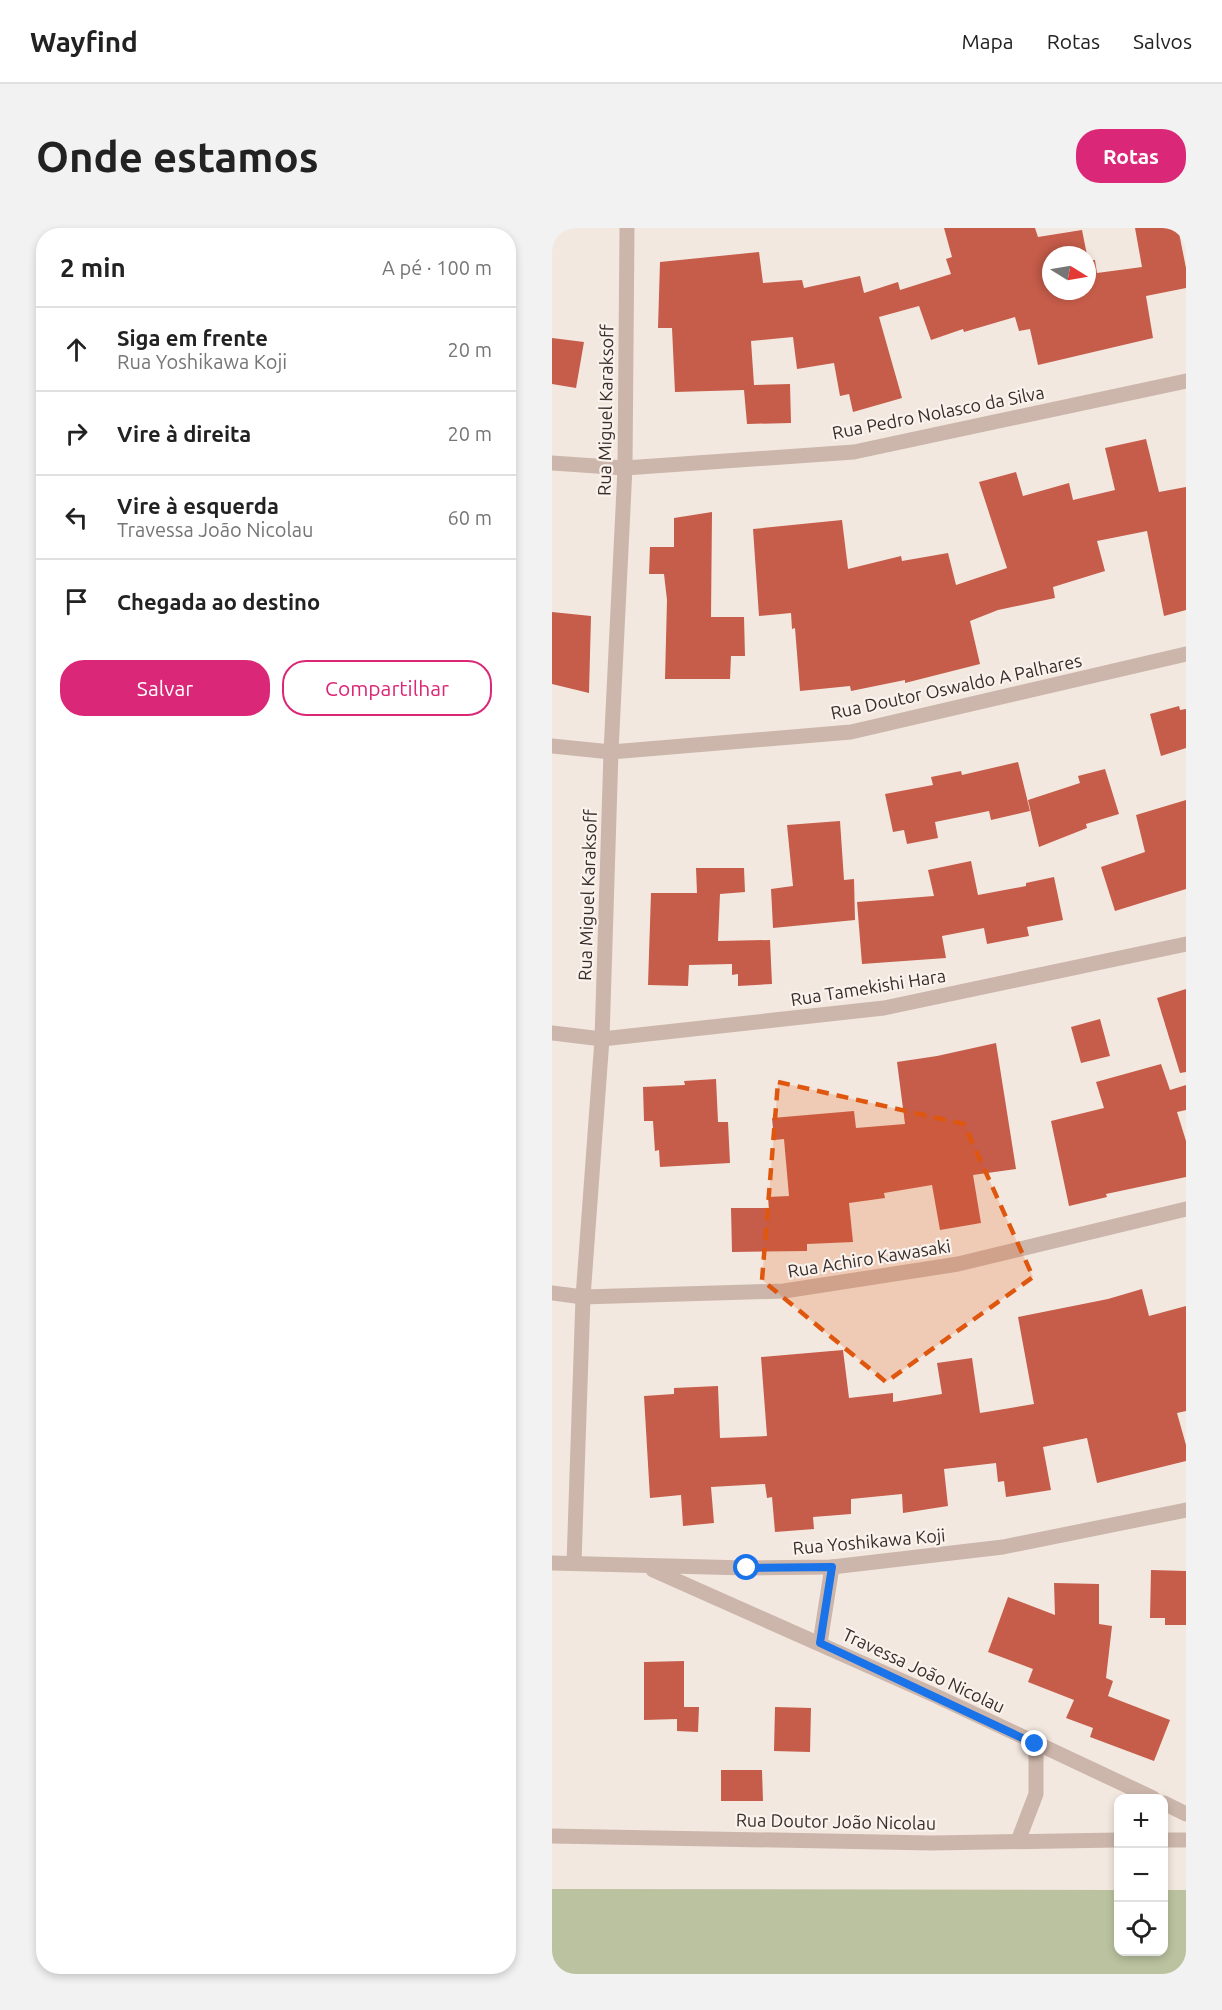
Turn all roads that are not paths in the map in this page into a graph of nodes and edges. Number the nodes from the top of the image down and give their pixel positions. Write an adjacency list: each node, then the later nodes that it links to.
1 (627, 228): 4 (street, Rua Miguel Karaksoff)
2 (1186, 381): 4 (street, Rua Pedro Nolasco da Silva)
3 (552, 463): 4 (street, Rua Pedro Nolasco da Silva)
4 (625, 468): 7 (street, Rua Miguel Karaksoff)
5 (1186, 654): 7 (street, Rua Doutor Oswaldo A Palhares)
6 (552, 746): 7 (street, Rua Doutor Oswaldo A Palhares)
7 (610, 752): 10 (street, Rua Miguel Karaksoff)
8 (1186, 944): 10 (street, Rua Tamekishi Hara)
9 (552, 1033): 10 (street, Rua Tamekishi Hara)
10 (602, 1040): 13 (street, Rua Miguel Karaksoff)
11 (1186, 1209): 13 (street, Rua Achiro Kawasaki)
12 (552, 1293): 13 (street, Rua Achiro Kawasaki)
13 (583, 1298): 16 (street, Rua Miguel Karaksoff)
14 (1186, 1510): 18 (street, Rua Yoshikawa Koji)
15 (552, 1563): 16 (street, Rua Yoshikawa Koji)
16 (574, 1563): 17 (street, Rua Yoshikawa Koji)
17 (645, 1566): 18 (street, Rua Yoshikawa Koji); 19 (street, Travessa João Nicolau)
18 (832, 1567): 19 (street)
19 (820, 1643): 20 (street, Travessa João Nicolau)
20 (1035, 1744): 21 (street, Travessa João Nicolau); 28 (street)
21 (1144, 1794)
22 (1168, 1805): 23 (street)
23 (1186, 1814)
24 (552, 1836): 28 (street, Rua Doutor João Nicolau)
25 (1114, 1840): 28 (street, Rua Doutor João Nicolau)
26 (1168, 1840): 27 (street)
27 (1186, 1840)
28 (1018, 1841)

